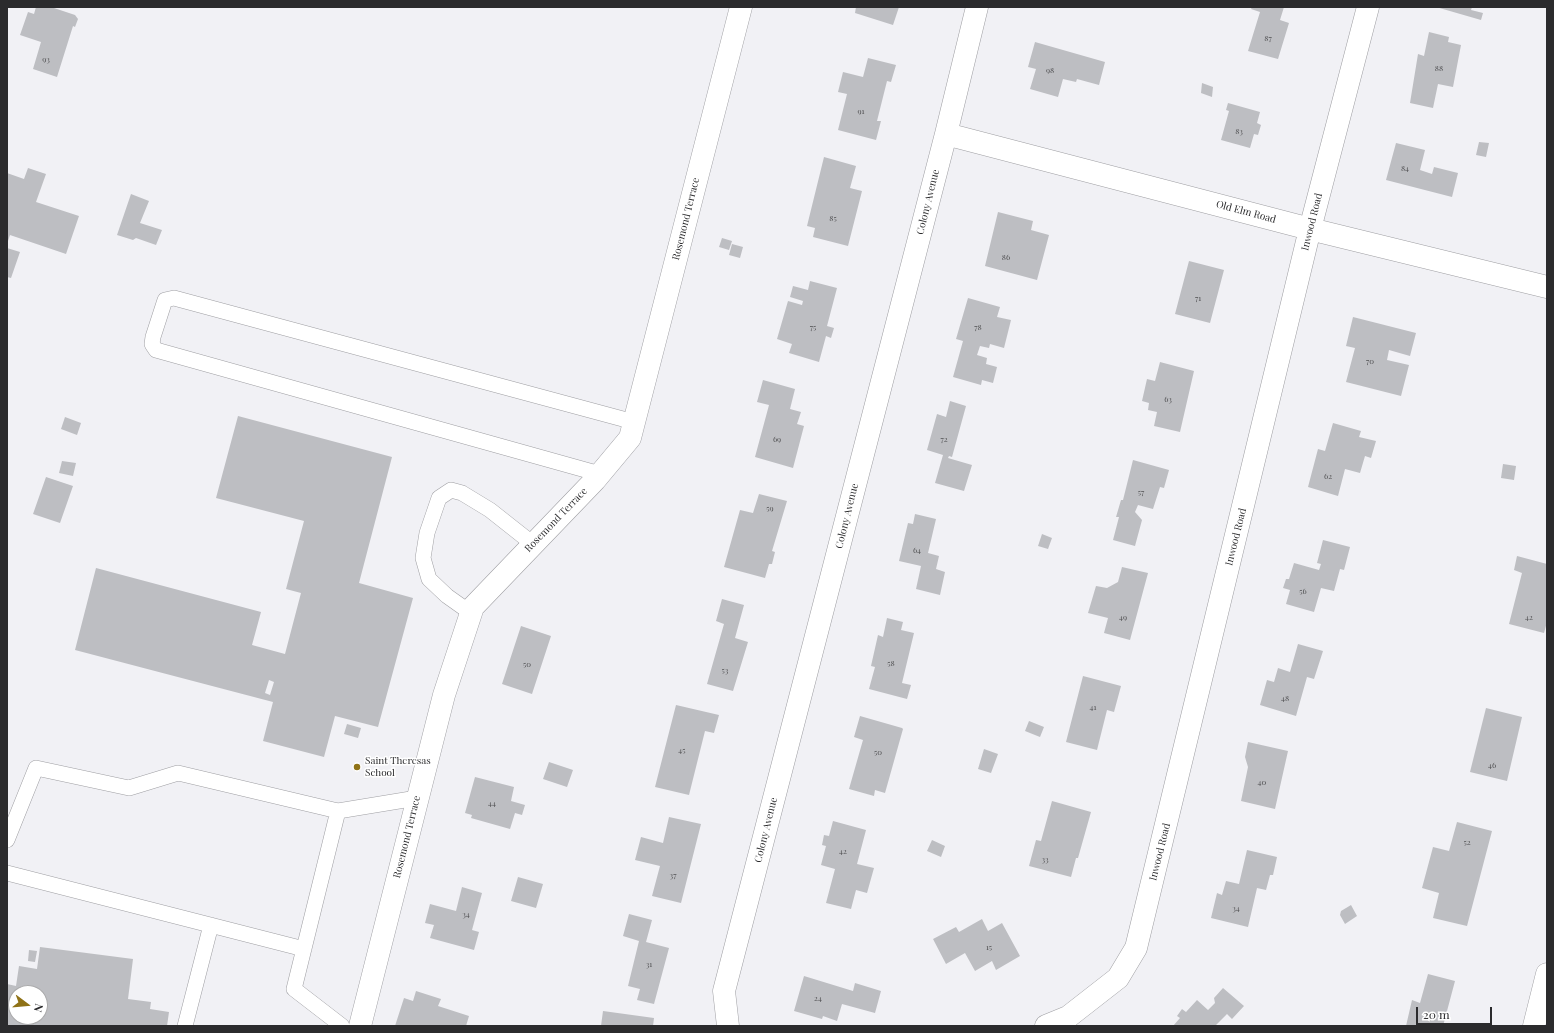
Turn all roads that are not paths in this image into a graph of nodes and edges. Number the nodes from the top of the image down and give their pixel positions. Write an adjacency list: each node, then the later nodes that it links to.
1 (741, 7): 7 (street, Rosemond Terrace)
2 (977, 7): 4 (street, Colony Avenue)
3 (1368, 7): 5 (street, Inwood Road)
4 (946, 134): 5 (street, Old Elm Road); 21 (street, Colony Avenue)
5 (1310, 229): 6 (street, Old Elm Road); 22 (street, Inwood Road)
6 (1547, 287)
7 (634, 422): 8 (street, Rosemond Terrace); 8 (lane)
8 (600, 474): 9 (street, Rosemond Terrace)
9 (533, 544): 10 (street, Rosemond Terrace); 10 (lane)
10 (471, 613): 11 (street, Rosemond Terrace)
11 (417, 798): 12 (lane); 20 (street, Rosemond Terrace)
12 (338, 811): 13 (lane); 16 (lane)
13 (7, 840)
14 (7, 873): 15 (lane)
15 (211, 925): 16 (lane); 18 (lane)
16 (304, 949): 19 (lane)
17 (1547, 974): 23 (street)
18 (186, 1026)
19 (342, 1026)
20 (360, 1026)
21 (728, 1026)
22 (1046, 1026)
23 (1534, 1026)

